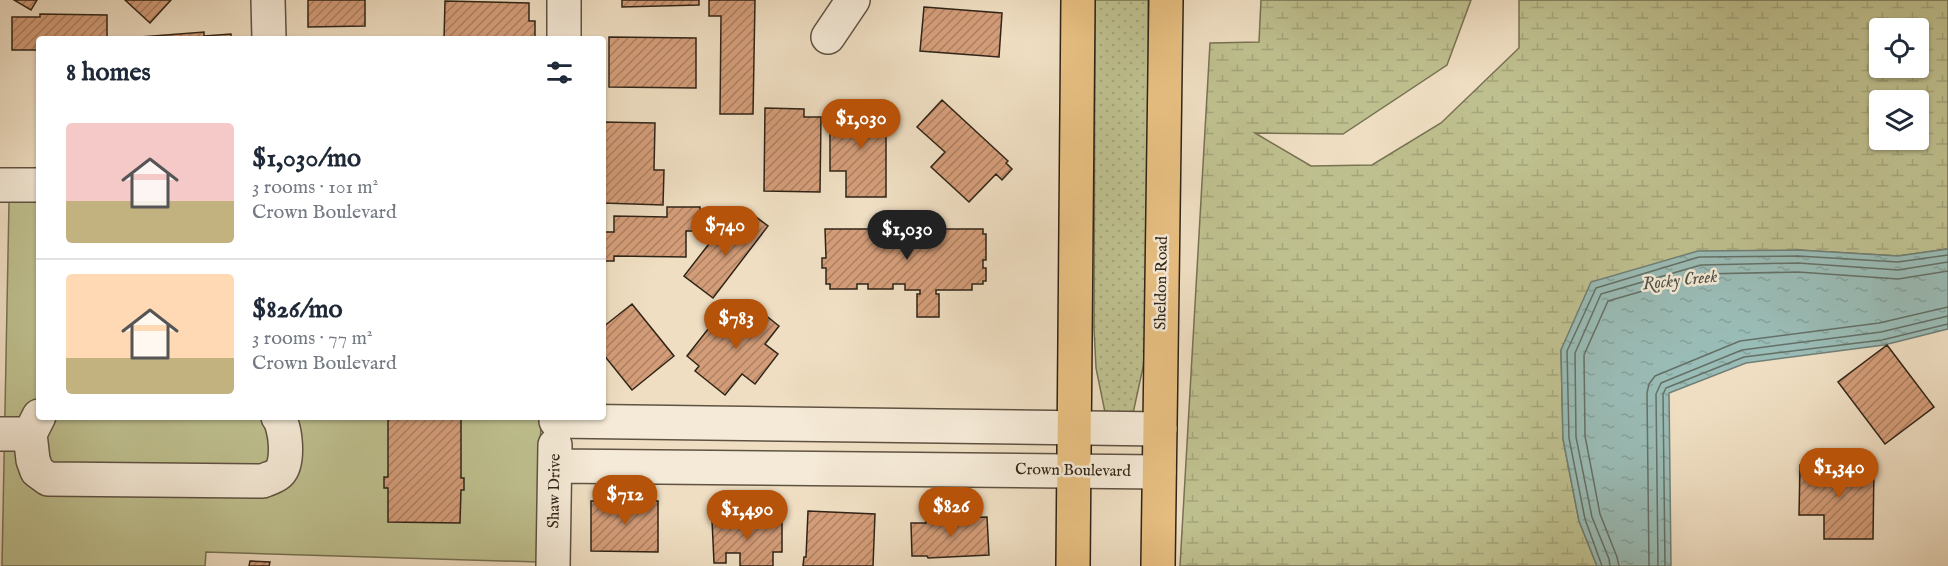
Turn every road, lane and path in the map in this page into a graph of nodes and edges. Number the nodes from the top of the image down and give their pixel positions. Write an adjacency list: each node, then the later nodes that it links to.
1 (268, 0): 6 (street)
2 (564, 0): 7 (street)
3 (853, 0): 8 (street)
4 (1078, 0): 14 (main road)
5 (1166, 0): 16 (main road, Sheldon Road)
6 (269, 36)
7 (564, 36)
8 (828, 37)
9 (36, 184): 10 (street)
10 (0, 185)
11 (280, 420): 15 (street)
12 (556, 420): 17 (street, Shaw Drive)
13 (606, 420): 14 (street)
14 (1075, 427): 16 (street); 18 (main road)
15 (23, 428)
16 (1160, 429): 19 (main road, Sheldon Road)
17 (555, 466): 18 (street, Crown Boulevard); 20 (street, Shaw Drive)
18 (1074, 471): 19 (street, Crown Boulevard); 21 (main road)
19 (1159, 472): 22 (main road, Sheldon Road)
20 (553, 566)
21 (1073, 566)
22 (1158, 566)

